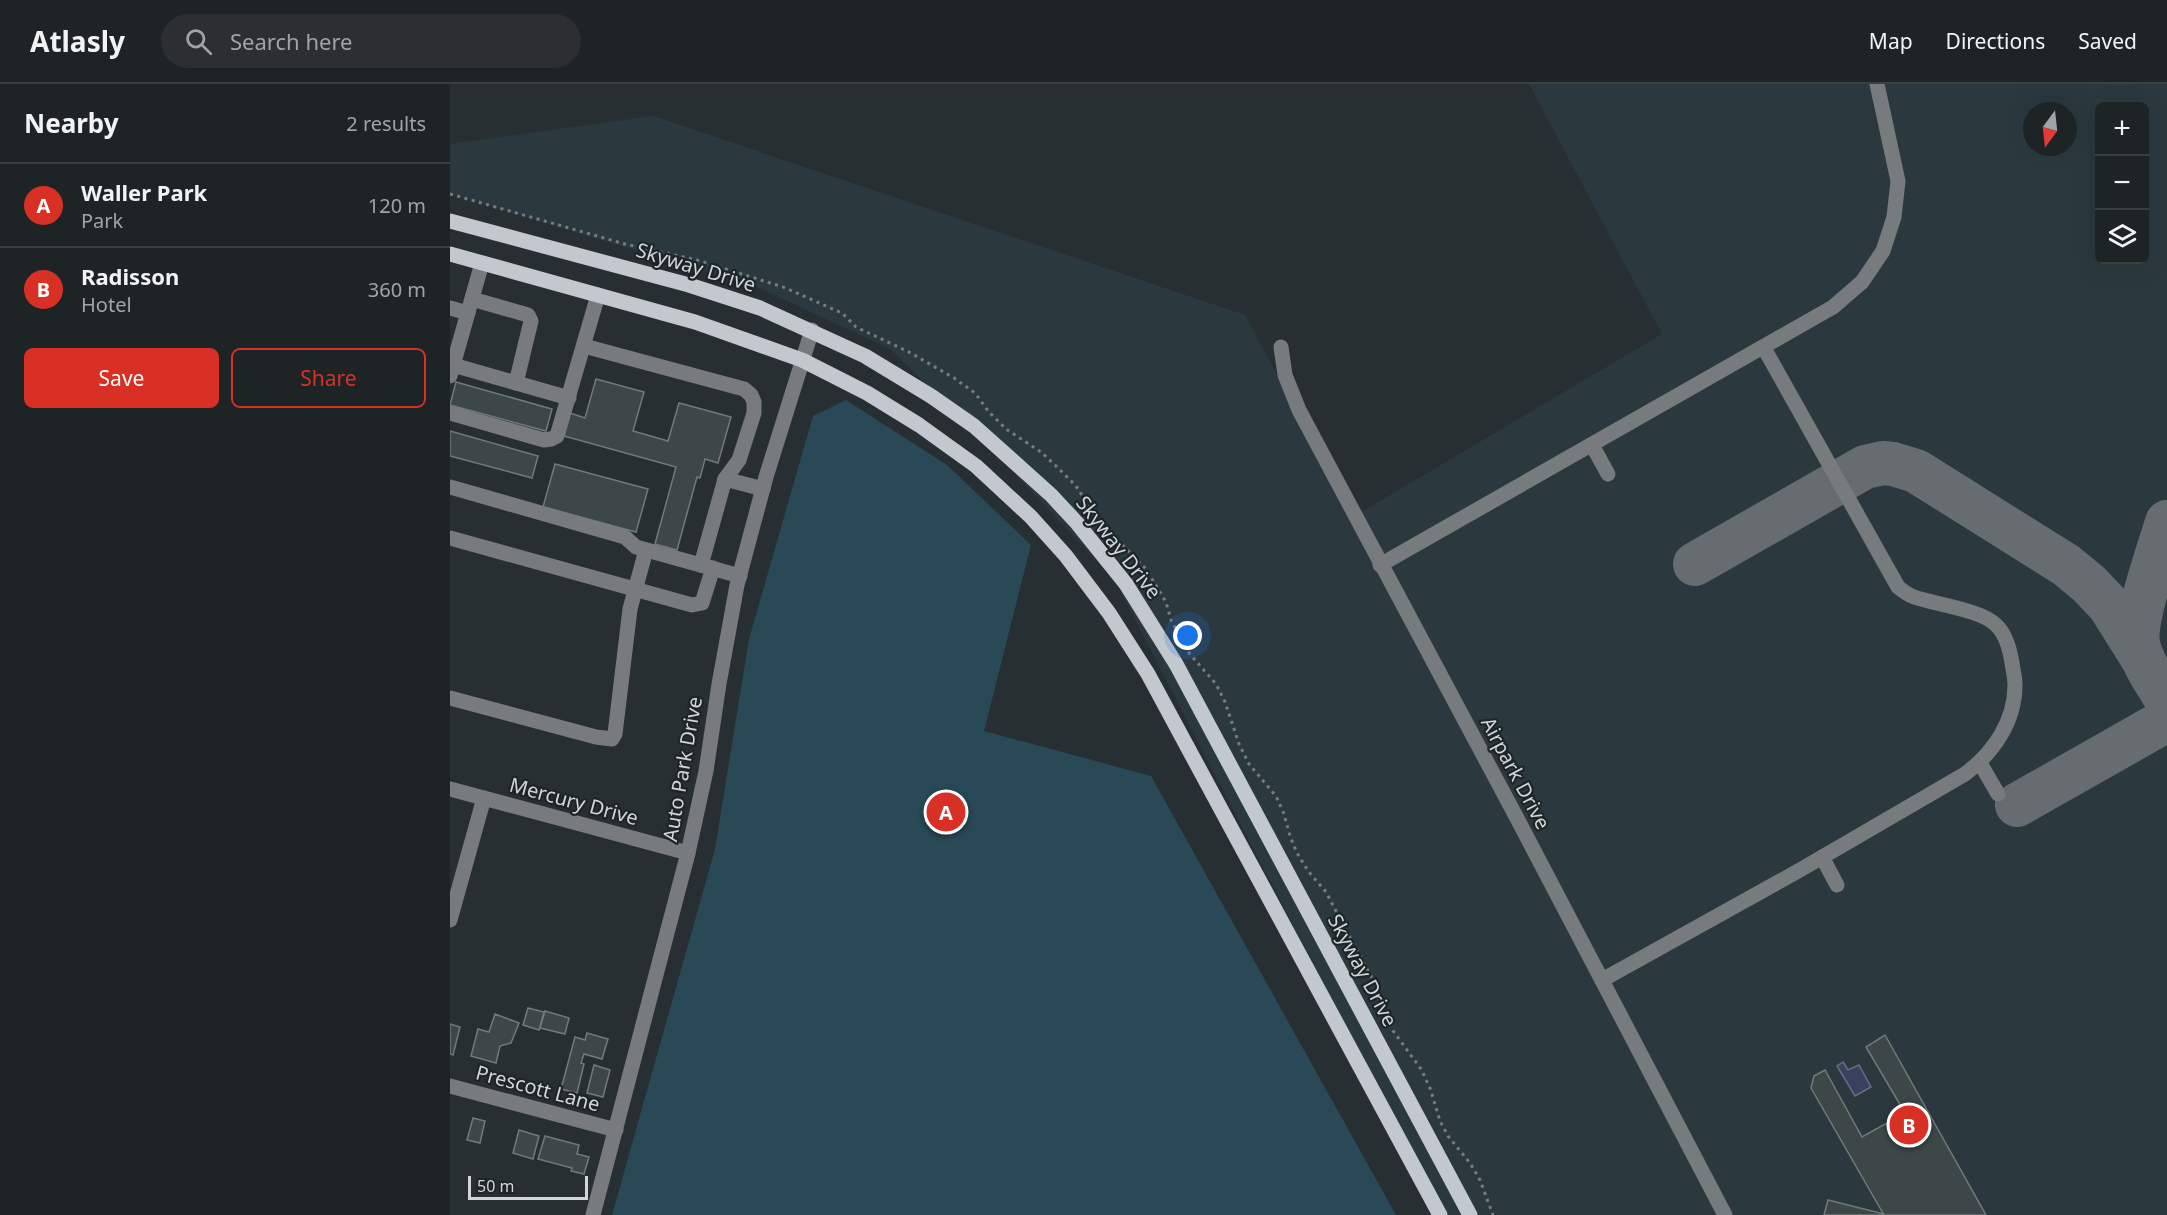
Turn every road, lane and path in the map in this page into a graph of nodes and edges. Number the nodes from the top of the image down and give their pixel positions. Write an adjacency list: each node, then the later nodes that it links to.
1 (1877, 84): 12 (street)
2 (450, 194): 45 (path)
3 (450, 221): 9 (main road, Skyway Drive)
4 (450, 254): 5 (main road)
5 (482, 263): 6 (main road); 7 (street)
6 (598, 295): 10 (street); 13 (main road)
7 (470, 306): 8 (street); 14 (street); 15 (street)
8 (450, 308)
9 (812, 330): 13 (street, Auto Park Drive); 44 (main road, Skyway Drive)
10 (584, 346): 16 (street); 20 (street)
11 (1281, 346): 25 (street, Airpark Drive)
12 (1764, 348): 18 (street); 30 (street)
13 (802, 360): 22 (street, Auto Park Drive); 43 (main road)
14 (452, 371): 15 (street)
15 (516, 383): 16 (street)
16 (569, 398): 17 (street)
17 (450, 413)
18 (1592, 445): 19 (street); 25 (street)
19 (1608, 474)
20 (725, 479): 22 (street); 26 (street)
21 (450, 488): 24 (street)
22 (763, 489): 27 (street, Auto Park Drive)
23 (450, 538): 28 (street)
24 (646, 550): 26 (street); 28 (street)
25 (1380, 565): 39 (street, Airpark Drive)
26 (707, 567): 27 (street); 28 (street)
27 (740, 576): 34 (street, Auto Park Drive)
28 (635, 589): 29 (street)
29 (450, 698)
30 (1980, 763): 32 (street); 35 (street)
31 (450, 789): 33 (street, Mercury Drive)
32 (1998, 794)
33 (484, 798): 34 (street, Mercury Drive); 36 (street)
34 (688, 853): 41 (street, Auto Park Drive)
35 (1822, 857): 37 (street); 39 (street)
36 (455, 885): 38 (street)
37 (1837, 885)
38 (450, 920)
39 (1602, 980): 46 (street, Airpark Drive)
40 (450, 1086): 41 (street, Prescott Lane)
41 (616, 1130): 42 (street, Auto Park Drive)
42 (593, 1215)
43 (1440, 1215)
44 (1470, 1215)
45 (1493, 1215)
46 (1725, 1215)

